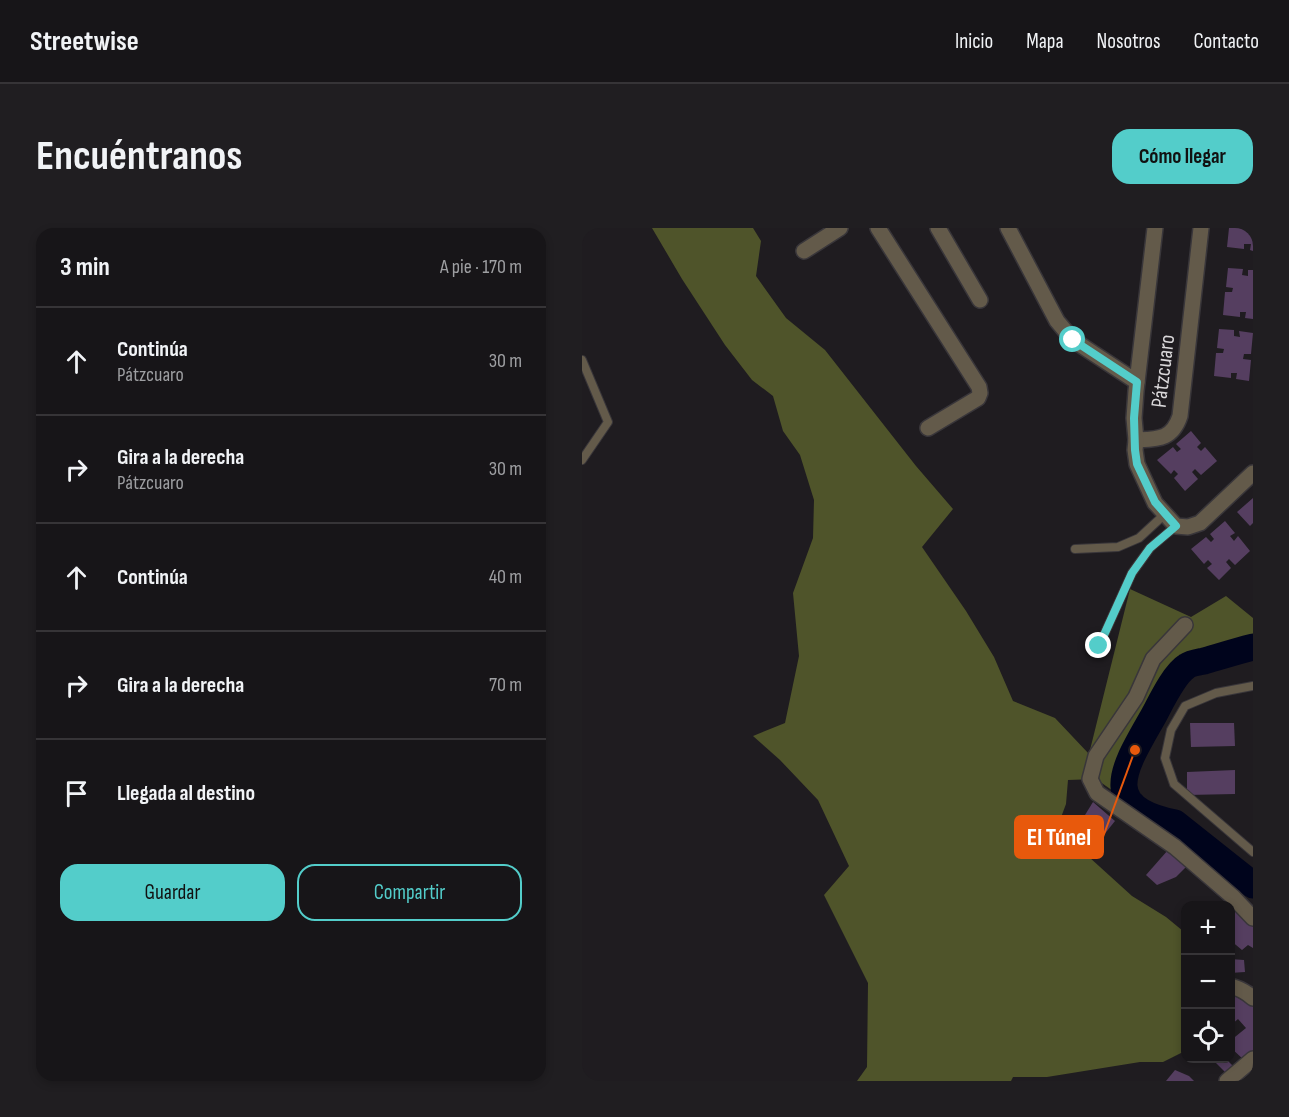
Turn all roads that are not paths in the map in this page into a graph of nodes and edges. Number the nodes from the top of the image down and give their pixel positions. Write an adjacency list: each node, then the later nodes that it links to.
1 (840, 228): 7 (street)
2 (878, 228): 11 (street)
3 (938, 228): 8 (street)
4 (1008, 228): 10 (street, Pátzcuaro)
5 (1155, 228): 10 (street)
6 (1201, 228): 12 (street, Pátzcuaro)
7 (804, 251)
8 (980, 300)
9 (582, 360): 13 (lane)
10 (1137, 382): 12 (street, Pátzcuaro)
11 (928, 429)
12 (1136, 440): 15 (street)
13 (582, 460)
14 (1253, 473): 16 (street)
15 (1165, 514): 16 (street); 17 (lane)
16 (1176, 526): 19 (lane)
17 (1075, 549)
18 (1185, 625): 22 (street)
19 (1099, 646)
20 (1253, 686): 21 (lane)
21 (1253, 852)
22 (1253, 918)
23 (1235, 987): 24 (street)
24 (1253, 998)
25 (1253, 1059): 26 (street)
26 (1227, 1081)

